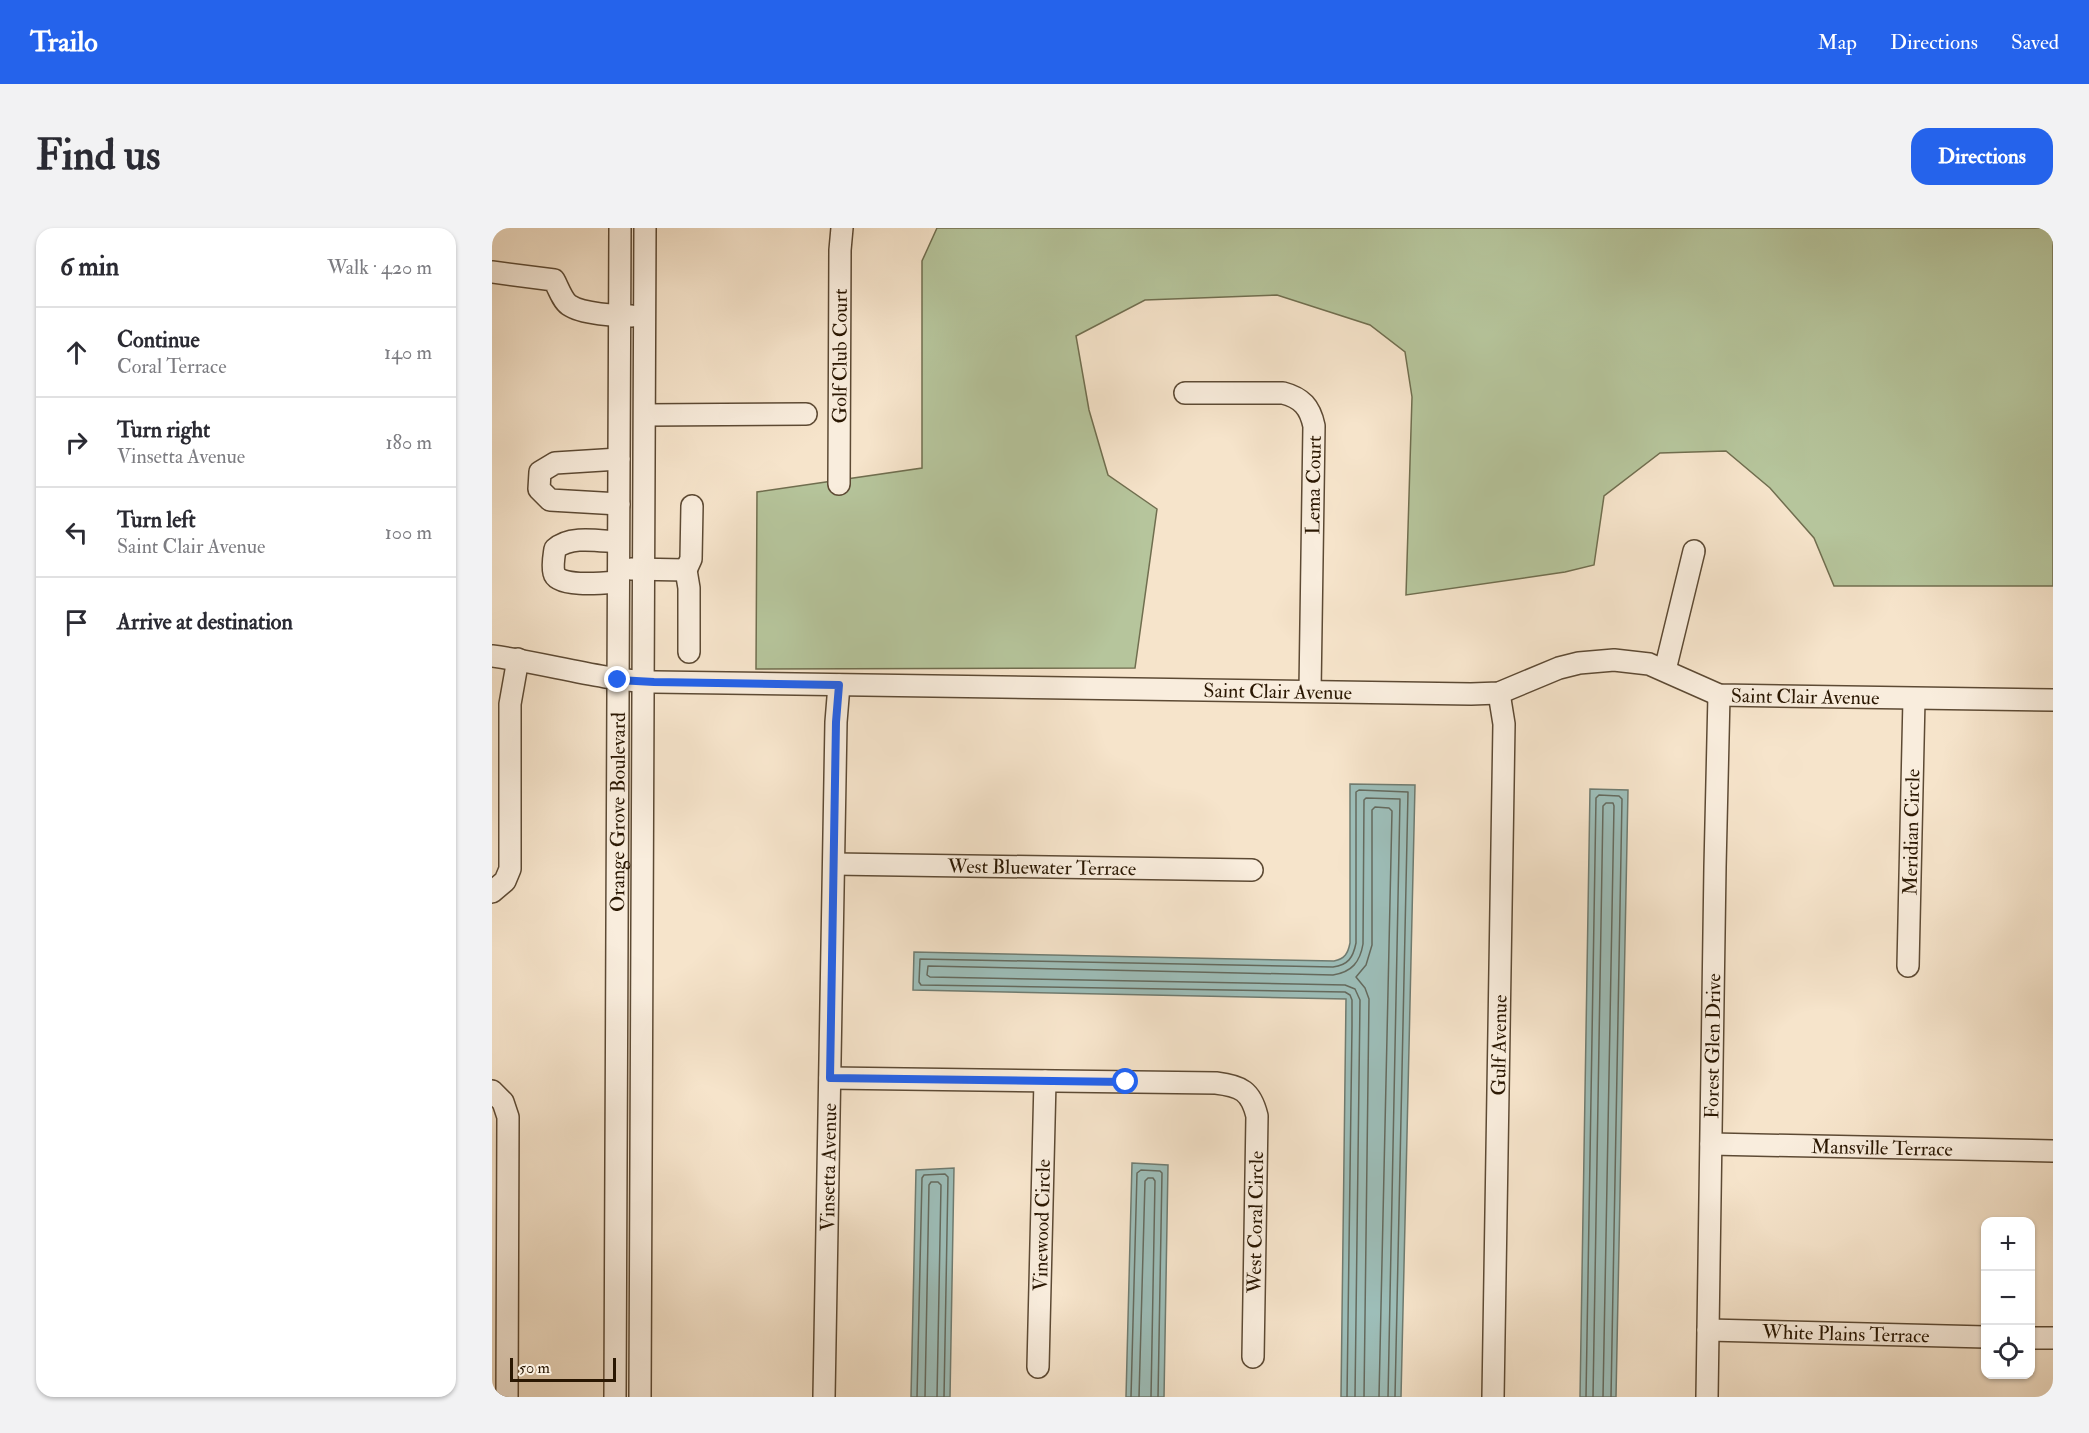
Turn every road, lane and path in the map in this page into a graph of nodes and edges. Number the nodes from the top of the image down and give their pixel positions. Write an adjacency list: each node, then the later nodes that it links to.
1 (620, 228): 6 (street, Orange Grove Boulevard)
2 (645, 228): 5 (street, Orange Grove Boulevard)
3 (842, 228): 11 (street, Golf Club Court)
4 (492, 272): 6 (street)
5 (645, 315): 6 (street); 9 (street, Orange Grove Boulevard)
6 (620, 316): 10 (street, Orange Grove Boulevard)
7 (1185, 393): 26 (street, Lema Court)
8 (806, 414): 9 (street)
9 (645, 415): 16 (street, Orange Grove Boulevard)
10 (619, 459): 12 (street, Orange Grove Boulevard); 12 (street)
11 (839, 484)
12 (618, 504): 14 (street, Orange Grove Boulevard)
13 (692, 506): 17 (street)
14 (618, 542): 18 (street, Orange Grove Boulevard); 18 (street)
15 (1694, 551): 22 (street)
16 (644, 569): 17 (street); 18 (street); 24 (street, Orange Grove Boulevard)
17 (686, 570): 19 (street)
18 (618, 576): 23 (street, Orange Grove Boulevard)
19 (689, 652)
20 (492, 656): 21 (street, Saint Clair Avenue)
21 (518, 659): 23 (street, Saint Clair Avenue); 33 (street)
22 (1665, 670): 27 (street, Saint Clair Avenue); 28 (street, Saint Clair Avenue)
23 (618, 680): 24 (street, Saint Clair Avenue); 40 (street, Orange Grove Boulevard)
24 (644, 682): 25 (street, Saint Clair Avenue); 41 (street, Orange Grove Boulevard)
25 (839, 685): 26 (street, Saint Clair Avenue); 31 (street, Vinsetta Avenue)
26 (1310, 691): 27 (street, Saint Clair Avenue)
27 (1499, 693): 53 (street, Gulf Avenue)
28 (1719, 695): 29 (street, Saint Clair Avenue); 38 (street, Forest Glen Drive)
29 (1914, 699): 30 (street, Saint Clair Avenue); 34 (street, Meridian Circle)
30 (2053, 700)
31 (834, 864): 32 (street, West Bluewater Terrace); 35 (street, Vinsetta Avenue)
32 (1252, 870)
33 (492, 892)
34 (1908, 966)
35 (830, 1078): 36 (street); 52 (street, Vinsetta Avenue)
36 (1045, 1081): 47 (street, West Coral Circle); 48 (street, Vinewood Circle)
37 (492, 1091): 42 (street)
38 (1711, 1144): 39 (street, Mansville Terrace); 43 (street, Forest Glen Drive)
39 (2053, 1151)
40 (615, 1254): 41 (street); 50 (street, Orange Grove Boulevard)
41 (641, 1254): 51 (street, Orange Grove Boulevard)
42 (499, 1278): 49 (street)
43 (1708, 1330): 44 (street, White Plains Terrace); 54 (street, Forest Glen Drive)
44 (1981, 1337)
45 (2035, 1338): 46 (street)
46 (2053, 1338)
47 (1253, 1358)
48 (1038, 1367)
49 (507, 1397)
50 (615, 1397)
51 (640, 1397)
52 (825, 1397)
53 (1493, 1397)
54 (1707, 1397)

